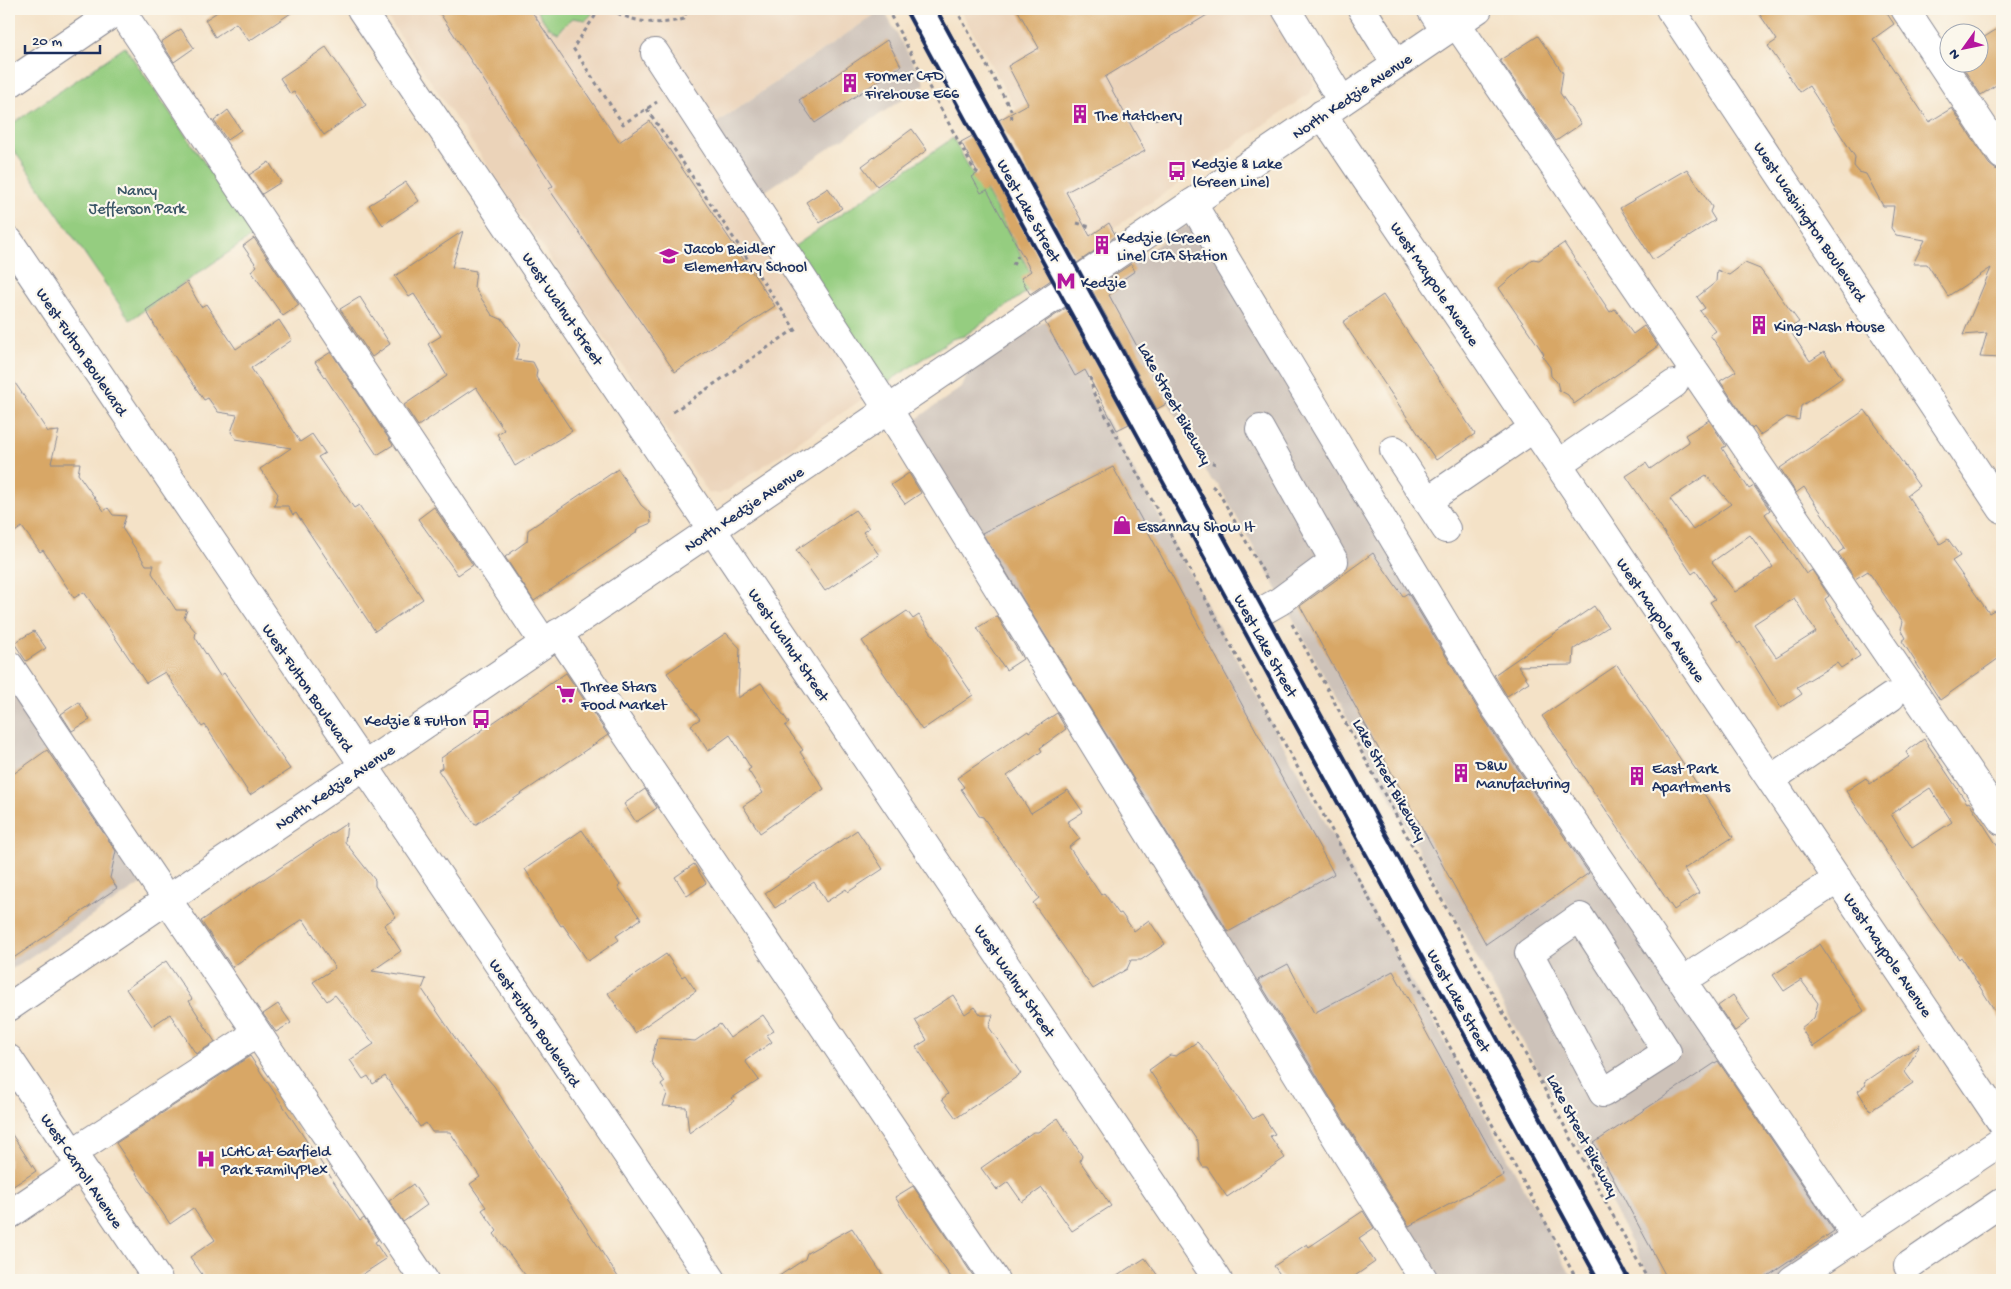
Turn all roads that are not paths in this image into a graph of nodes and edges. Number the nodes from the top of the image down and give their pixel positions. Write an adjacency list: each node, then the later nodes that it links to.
1 (120, 9): 11 (street); 28 (street)
2 (361, 9): 25 (street, West Walnut Street)
3 (920, 9): 16 (street, West Lake Street)
4 (1286, 9): 12 (street, West Maypole Avenue)
5 (1362, 9): 10 (street)
6 (1670, 9): 24 (street, West Washington Boulevard)
7 (1905, 9): 13 (street)
8 (1452, 18): 10 (street, North Kedzie Avenue); 33 (street)
9 (655, 53): 18 (street)
10 (1396, 64): 12 (street, North Kedzie Avenue)
11 (9, 84)
12 (1332, 108): 14 (street, North Kedzie Avenue); 19 (street, West Maypole Avenue)
13 (2002, 155)
14 (1192, 203): 16 (street, North Kedzie Avenue); 46 (street)
15 (9, 241): 31 (street, West Fulton Boulevard)
16 (1071, 285): 18 (street, North Kedzie Avenue); 27 (street, West Lake Street)
17 (1674, 384): 22 (street)
18 (888, 409): 25 (street, North Kedzie Avenue); 53 (street)
19 (1534, 428): 22 (street, West Maypole Avenue); 23 (street)
20 (1260, 429): 27 (street)
21 (1394, 450): 23 (street)
22 (1558, 464): 32 (street, West Maypole Avenue)
23 (1427, 501): 26 (street)
24 (2002, 509)
25 (712, 529): 28 (street, North Kedzie Avenue); 52 (street, West Walnut Street)
26 (1446, 529)
27 (1252, 617): 54 (street, West Lake Street)
28 (551, 638): 31 (street, North Kedzie Avenue); 51 (street)
29 (9, 665): 35 (street)
30 (1891, 697): 32 (street)
31 (363, 767): 35 (street, North Kedzie Avenue); 50 (street, West Fulton Boulevard)
32 (1771, 779): 34 (street, West Maypole Avenue)
33 (2002, 821)
34 (1838, 879): 36 (street); 41 (street, West Maypole Avenue)
35 (167, 900): 37 (street, North Kedzie Avenue); 38 (street)
36 (1696, 972)
37 (9, 1007)
38 (257, 1033): 43 (street); 49 (street)
39 (9, 1059): 43 (street, West Carroll Avenue)
40 (1603, 1093): 40 (street)
41 (2002, 1123)
42 (2002, 1141): 46 (street)
43 (77, 1160): 45 (street); 48 (street, West Carroll Avenue)
44 (2002, 1202): 47 (street)
45 (9, 1215)
46 (1857, 1237): 55 (street)
47 (1908, 1266)
48 (158, 1280)
49 (424, 1280)
50 (712, 1280)
51 (995, 1280)
52 (1218, 1280)
53 (1424, 1280)
54 (1613, 1280)
55 (1792, 1280)

